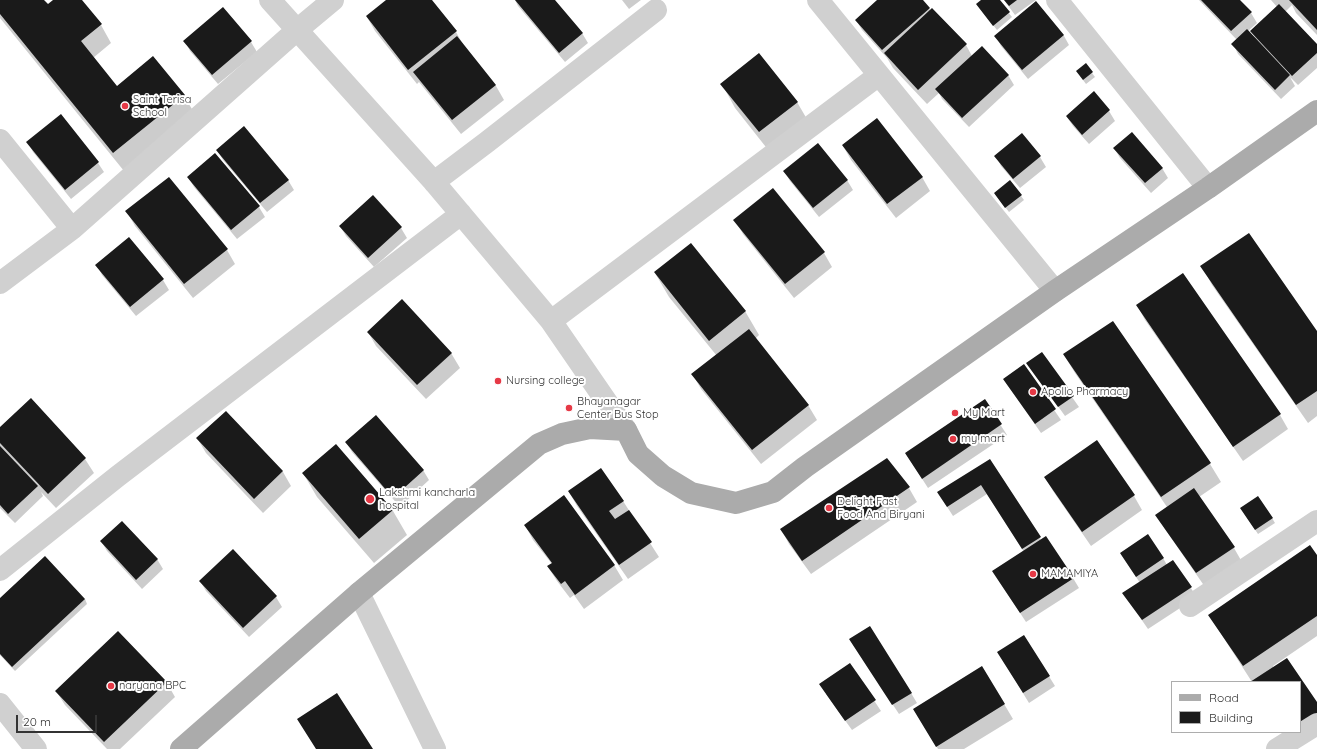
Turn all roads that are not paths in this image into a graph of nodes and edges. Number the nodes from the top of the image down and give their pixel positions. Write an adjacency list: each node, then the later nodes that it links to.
1 (270, 0): 6 (street)
2 (333, 0): 6 (street)
3 (818, 0): 7 (street)
4 (1057, 0): 11 (street)
5 (656, 10): 10 (street)
6 (297, 30): 10 (street); 13 (street)
7 (879, 75): 15 (street); 16 (street)
8 (1317, 111): 11 (main road)
9 (0, 140): 13 (street)
10 (434, 182): 12 (street)
11 (1208, 188): 15 (main road)
12 (460, 214): 16 (street); 19 (street)
13 (72, 229): 14 (street)
14 (0, 283)
15 (1055, 291): 17 (main road)
16 (551, 321): 17 (street)
17 (626, 430): 20 (main road)
18 (1317, 521): 21 (street)
19 (0, 570)
20 (359, 593): 25 (main road); 26 (street)
21 (1190, 606)
22 (0, 704): 24 (street)
23 (1317, 724): 27 (street)
24 (36, 749)
25 (181, 749)
26 (435, 749)
27 (1277, 749)

